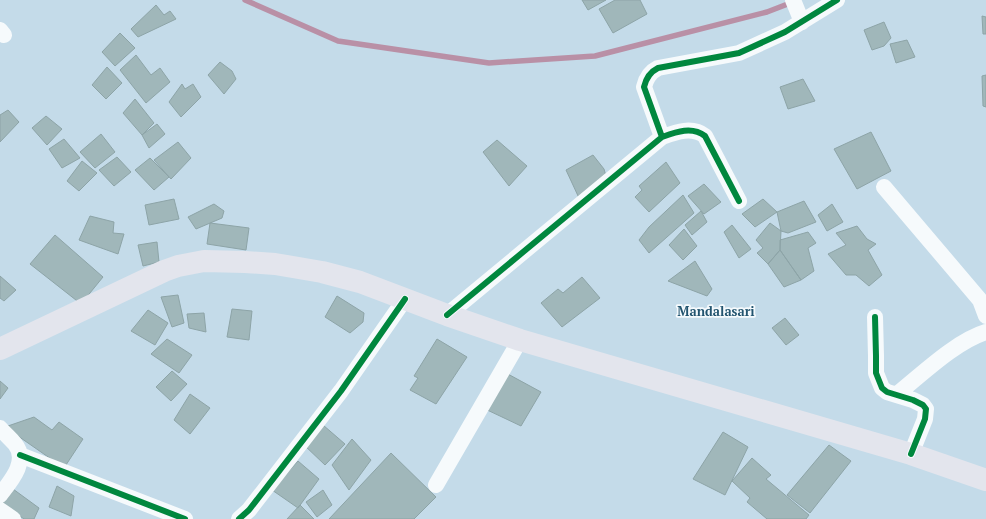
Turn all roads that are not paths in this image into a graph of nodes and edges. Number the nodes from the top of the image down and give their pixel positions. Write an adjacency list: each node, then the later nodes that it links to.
1 (837, 0): 2 (street)
2 (797, 11): 3 (street)
3 (662, 138): 5 (street); 7 (street)
4 (884, 187): 8 (street)
5 (739, 201)
6 (405, 299): 7 (main road); 12 (main road); 23 (street)
7 (447, 315): 11 (main road)
8 (986, 316)
9 (875, 317): 13 (street)
10 (986, 332): 13 (street)
11 (520, 340): 16 (main road); 18 (street)
12 (0, 349)
13 (896, 395): 16 (street)
14 (0, 428): 15 (street)
15 (20, 454): 19 (street); 22 (street)
16 (911, 454): 17 (main road)
17 (986, 480)
18 (436, 485)
19 (0, 495)
20 (0, 510): 21 (street)
21 (13, 519)
22 (185, 519)
23 (239, 519)

